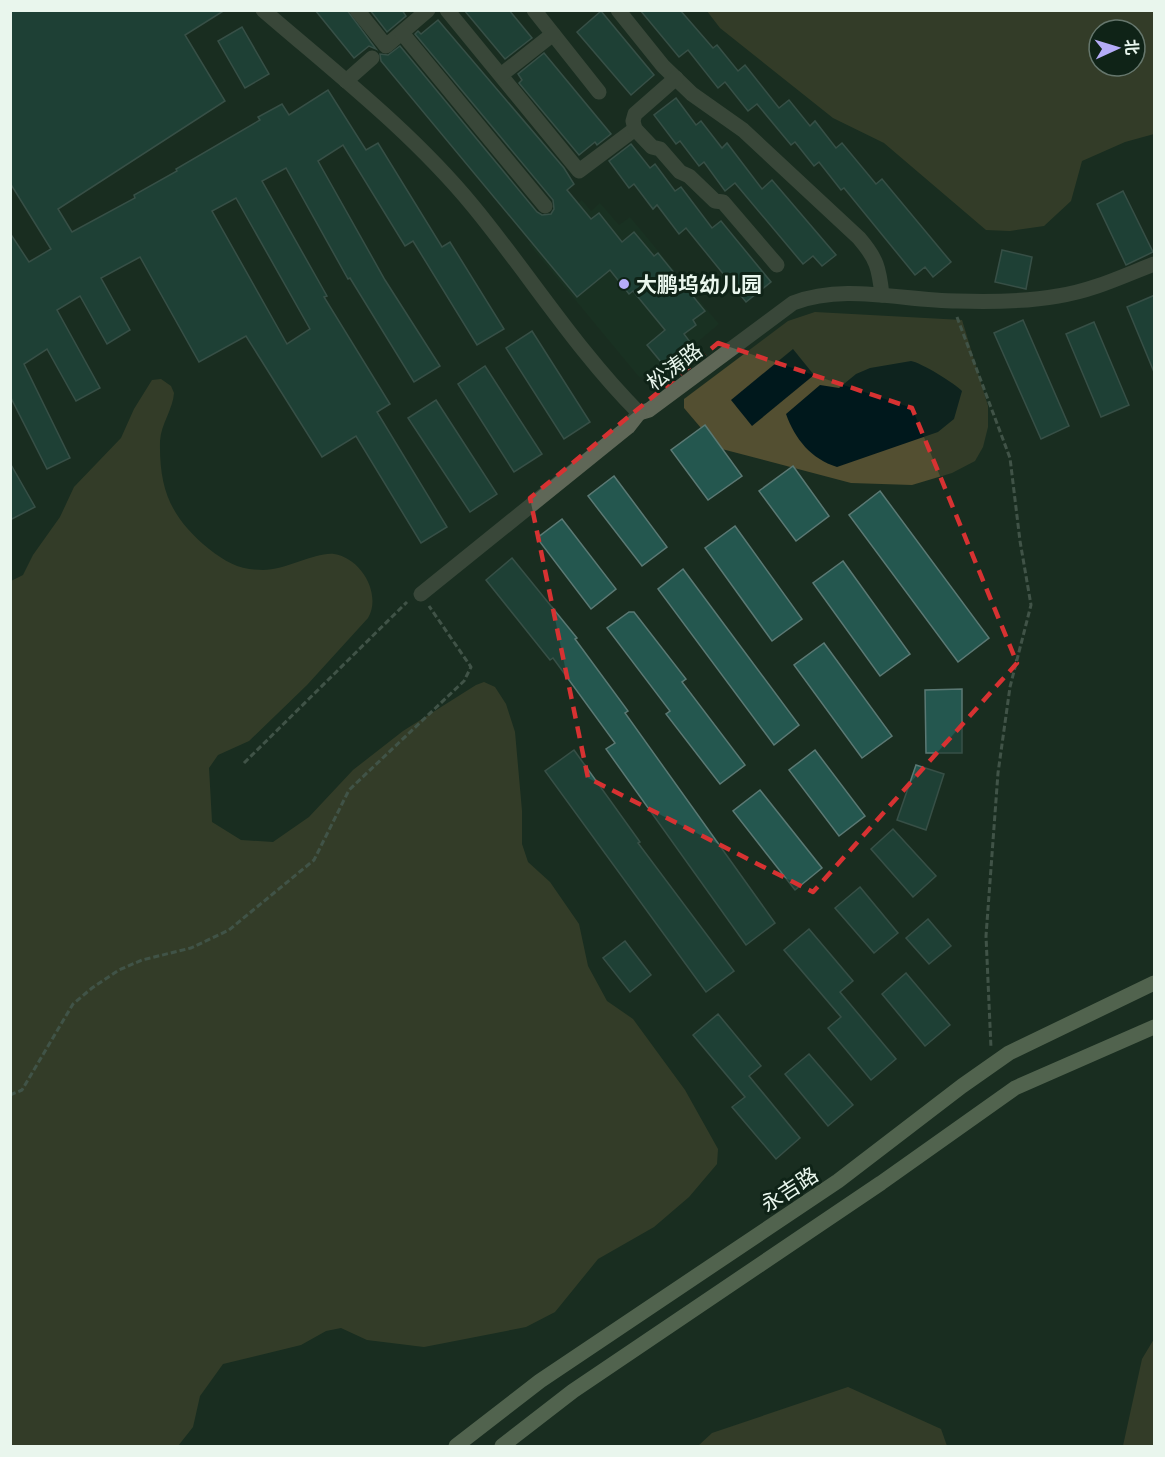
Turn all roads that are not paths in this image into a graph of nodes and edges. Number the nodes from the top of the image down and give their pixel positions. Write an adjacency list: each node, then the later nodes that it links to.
1 (263, 10): 12 (street, 松涛路)
2 (357, 10): 7 (street)
3 (447, 10): 10 (street)
4 (534, 10): 8 (street)
5 (618, 10): 11 (street)
6 (424, 12): 7 (street)
7 (402, 33): 15 (street)
8 (553, 34): 10 (street); 13 (street)
9 (372, 58): 12 (street)
10 (501, 75): 14 (street)
11 (676, 78): 14 (street); 18 (street)
12 (346, 81): 19 (street, 松涛路)
13 (599, 92)
14 (635, 129): 17 (street)
15 (545, 206)
16 (1155, 264): 18 (street, 松涛路)
17 (777, 265)
18 (882, 295): 19 (street, 松涛路)
19 (639, 413): 20 (street)
20 (421, 594)
21 (1155, 983): 23 (main road, 永吉路)
22 (1155, 1027): 24 (main road)
23 (456, 1446)
24 (502, 1446)

